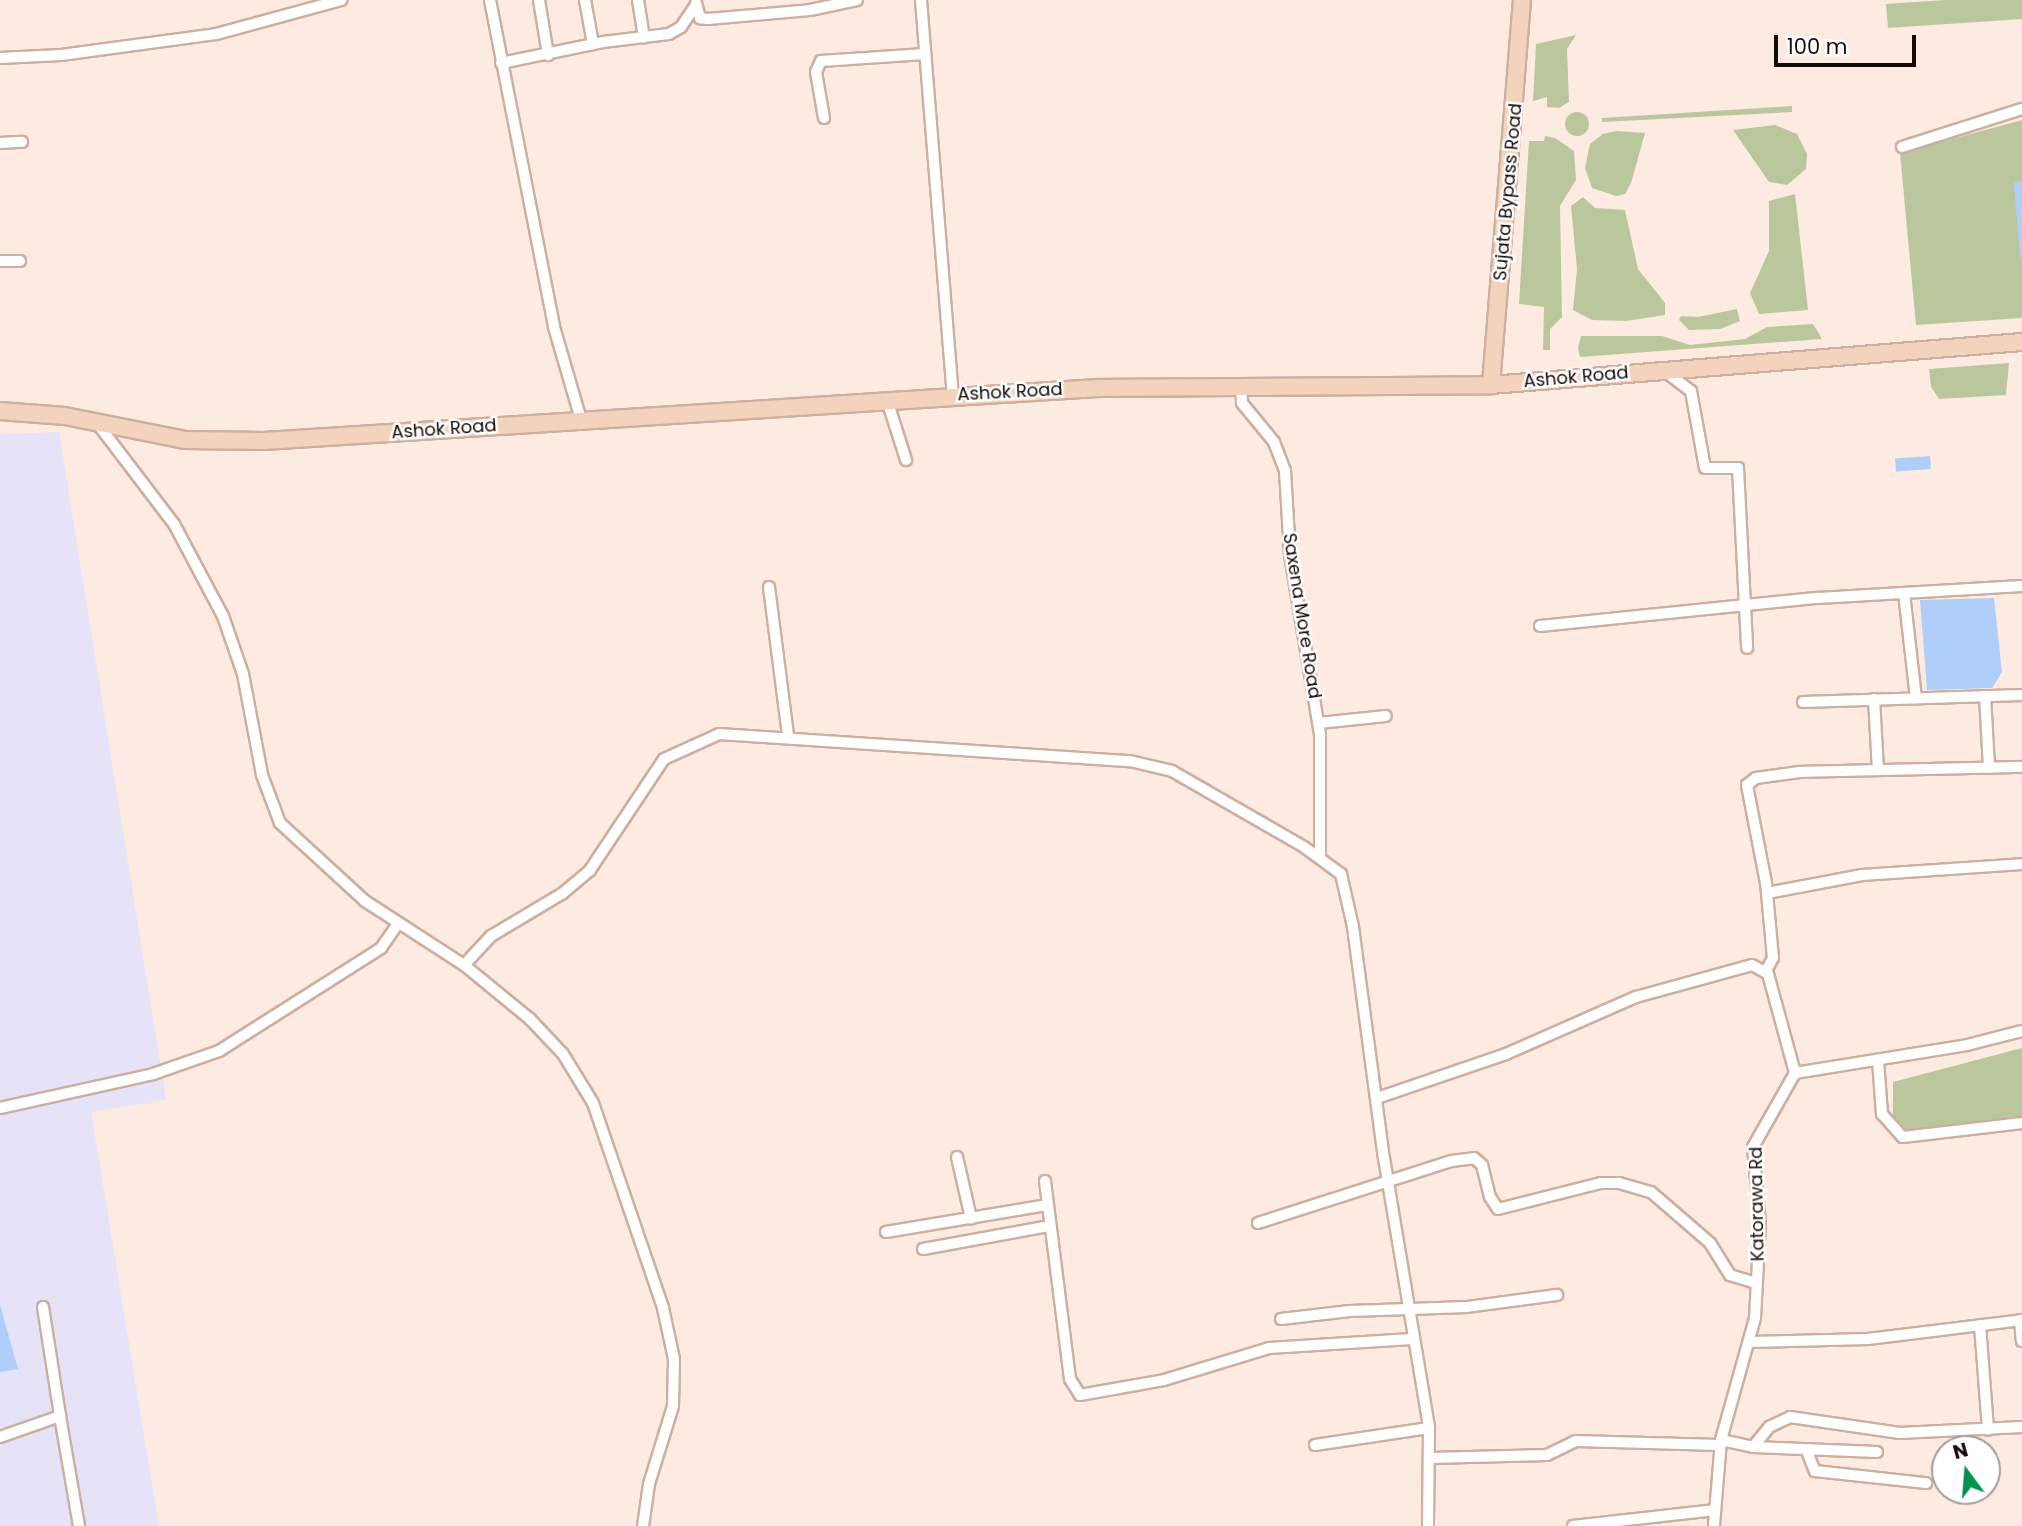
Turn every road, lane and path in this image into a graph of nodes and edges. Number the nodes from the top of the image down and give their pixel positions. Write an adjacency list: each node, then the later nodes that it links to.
1 (341, 0): 14 (street)
2 (539, 0): 13 (street)
3 (585, 0): 11 (street)
4 (638, 0): 10 (street)
5 (857, 0): 9 (street)
6 (920, 0): 12 (street)
7 (1522, 0): 25 (street, Sujata Bypass Road)
8 (488, 1): 15 (street)
9 (696, 3): 10 (street)
10 (645, 38): 11 (street)
11 (593, 44): 13 (street)
12 (925, 54): 17 (street); 27 (street)
13 (548, 55): 15 (street)
14 (0, 58)
15 (501, 64): 30 (street)
16 (2022, 110): 20 (street)
17 (824, 118)
18 (23, 142): 19 (street)
19 (0, 143)
20 (1902, 147)
21 (0, 261): 22 (street)
22 (20, 261)
23 (2022, 342): 24 (street, Ashok Road)
24 (1663, 370): 25 (street, Ashok Road); 36 (street)
25 (1491, 385): 26 (street, Ashok Road)
26 (1241, 387): 27 (street, Ashok Road); 45 (street, Saxena More Road)
27 (953, 395): 28 (street, Ashok Road)
28 (887, 400): 30 (street, Ashok Road); 32 (street)
29 (0, 411): 31 (street, Ashok Road)
30 (581, 420): 31 (street, Ashok Road)
31 (97, 424): 53 (street)
32 (906, 460)
33 (2022, 586): 35 (street)
34 (769, 587): 46 (street)
35 (1904, 593): 36 (street); 41 (street)
36 (1745, 605): 37 (street); 38 (street)
37 (1540, 626)
38 (1747, 648)
39 (2022, 695): 40 (street)
40 (1985, 696): 41 (street); 48 (street)
41 (1916, 698): 42 (street)
42 (1874, 699): 43 (street); 49 (street)
43 (1802, 702)
44 (1385, 716): 45 (street)
45 (1319, 723): 50 (street, Saxena More Road)
46 (788, 736): 50 (street); 54 (street)
47 (2022, 767): 48 (street)
48 (1989, 768): 49 (street)
49 (1878, 770): 52 (street)
50 (1321, 857): 59 (street)
51 (2022, 864): 52 (street)
52 (1767, 893): 55 (street)
53 (398, 924): 54 (street); 60 (street)
54 (464, 965): 95 (street)
55 (1766, 971): 58 (street); 59 (street)
56 (2022, 1031): 57 (street)
57 (1878, 1060): 58 (street); 61 (street)
58 (1795, 1073): 71 (street, Katorawa Rd)
59 (1377, 1098): 64 (street)
60 (0, 1108)
61 (2022, 1122)
62 (957, 1157): 66 (street)
63 (1045, 1181): 65 (street)
64 (1387, 1181): 67 (street); 71 (street); 74 (street)
65 (1048, 1206): 66 (street); 68 (street)
66 (971, 1218): 69 (street)
67 (1258, 1223)
68 (1050, 1226): 70 (street); 78 (street)
69 (886, 1232)
70 (923, 1249)
71 (1757, 1283): 80 (street, Katorawa Rd)
72 (1557, 1295): 74 (street)
73 (43, 1307): 81 (street)
74 (1411, 1307): 75 (street); 78 (street)
75 (1281, 1318)
76 (2021, 1320): 77 (street); 79 (street)
77 (1980, 1325): 80 (street); 84 (street)
78 (1412, 1339): 83 (street)
79 (2022, 1341)
80 (1751, 1342): 86 (street, Katorawa Rd)
81 (60, 1416): 85 (street); 94 (street)
82 (2022, 1427): 84 (street)
83 (1429, 1429): 87 (street); 91 (street)
84 (1988, 1430): 88 (street)
85 (0, 1437)
86 (1721, 1443): 88 (street); 91 (street); 93 (street, Katorawa Rd)
87 (1315, 1445)
88 (1753, 1447): 89 (street)
89 (1805, 1450): 90 (street); 92 (street)
90 (1877, 1452)
91 (1430, 1458): 96 (street)
92 (1926, 1483)
93 (1715, 1510): 97 (street); 98 (street, Katorawa Rd)
94 (79, 1526)
95 (643, 1526)
96 (1428, 1526)
97 (1573, 1526)
98 (1714, 1526)

